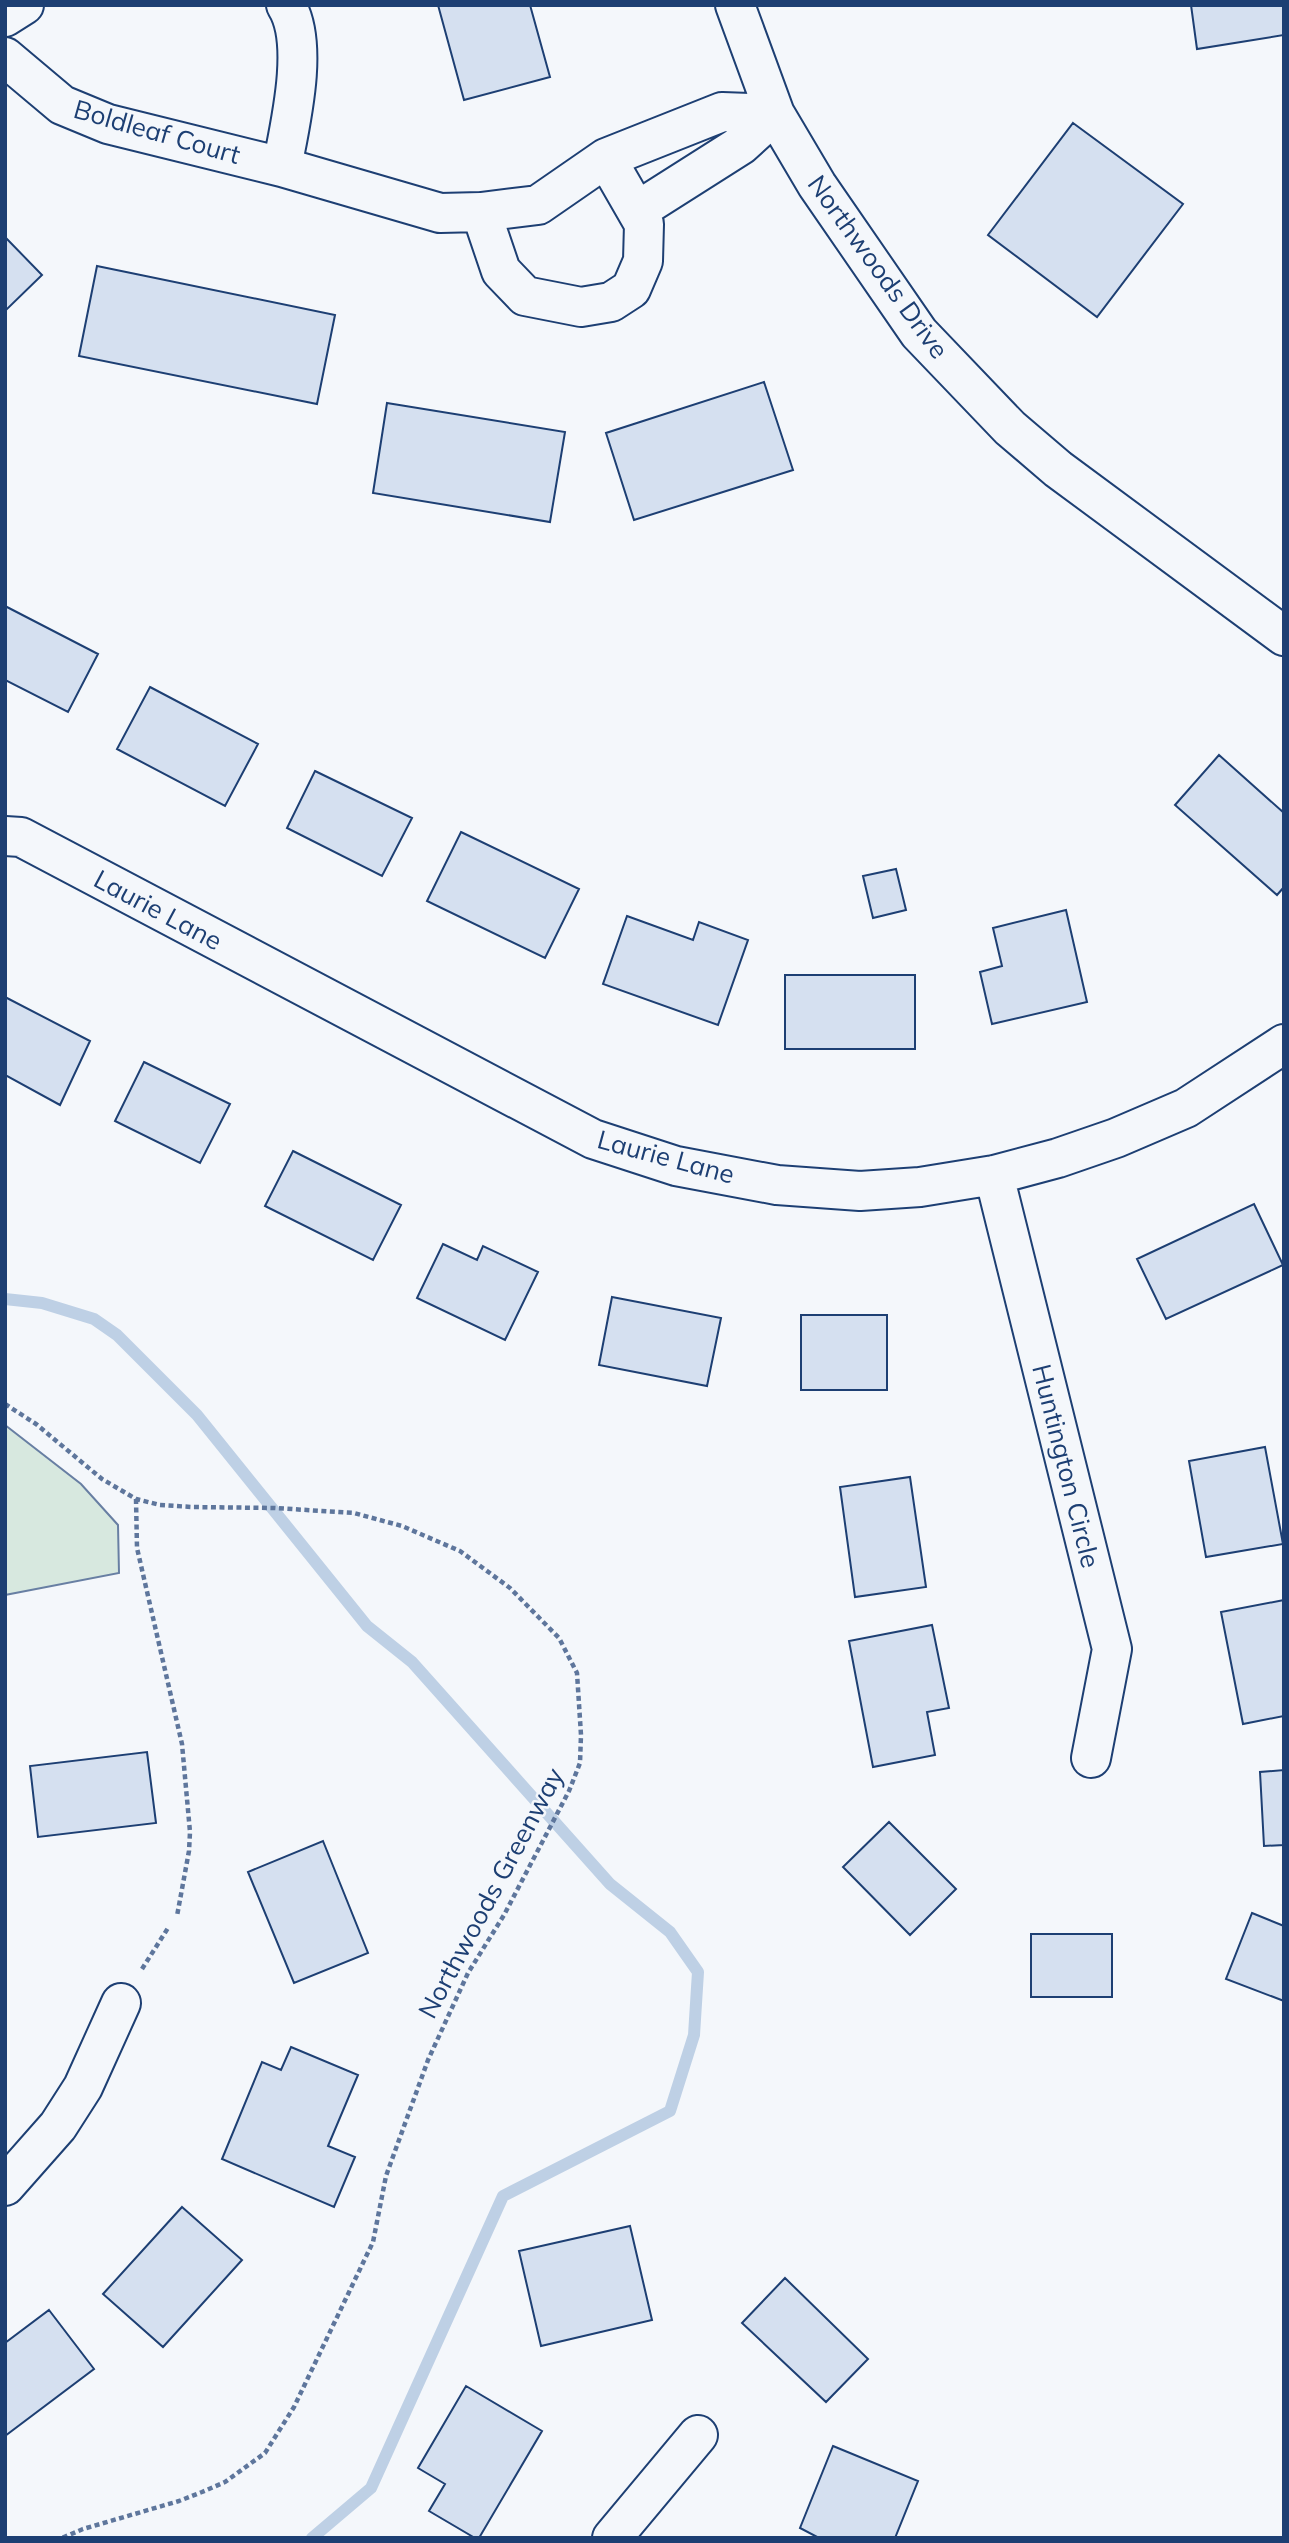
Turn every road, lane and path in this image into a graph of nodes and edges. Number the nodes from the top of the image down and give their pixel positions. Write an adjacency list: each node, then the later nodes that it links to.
1 (24, 5): 4 (street)
2 (286, 5): 8 (street)
3 (735, 5): 6 (street, Northwoods Drive)
4 (5, 17)
5 (5, 57): 8 (street, Boldleaf Court)
6 (775, 114): 7 (street, Boldleaf Court); 9 (street); 11 (street, Northwoods Drive)
7 (606, 158): 9 (street); 10 (street, Boldleaf Court)
8 (282, 167): 10 (street, Boldleaf Court)
9 (637, 211): 10 (street)
10 (481, 212)
11 (1284, 636)
12 (5, 836): 14 (street, Laurie Lane)
13 (1284, 1044): 14 (street, Laurie Lane)
14 (994, 1175): 17 (street, Huntington Circle)
15 (5, 1404): 16 (path, Northwoods Greenway)
16 (136, 1499): 18 (path); 22 (path, Northwoods Greenway)
17 (1091, 1758)
18 (177, 1916)
19 (121, 2003): 20 (street)
20 (5, 2186)
21 (698, 2435): 23 (street)
22 (62, 2538)
23 (612, 2538)

